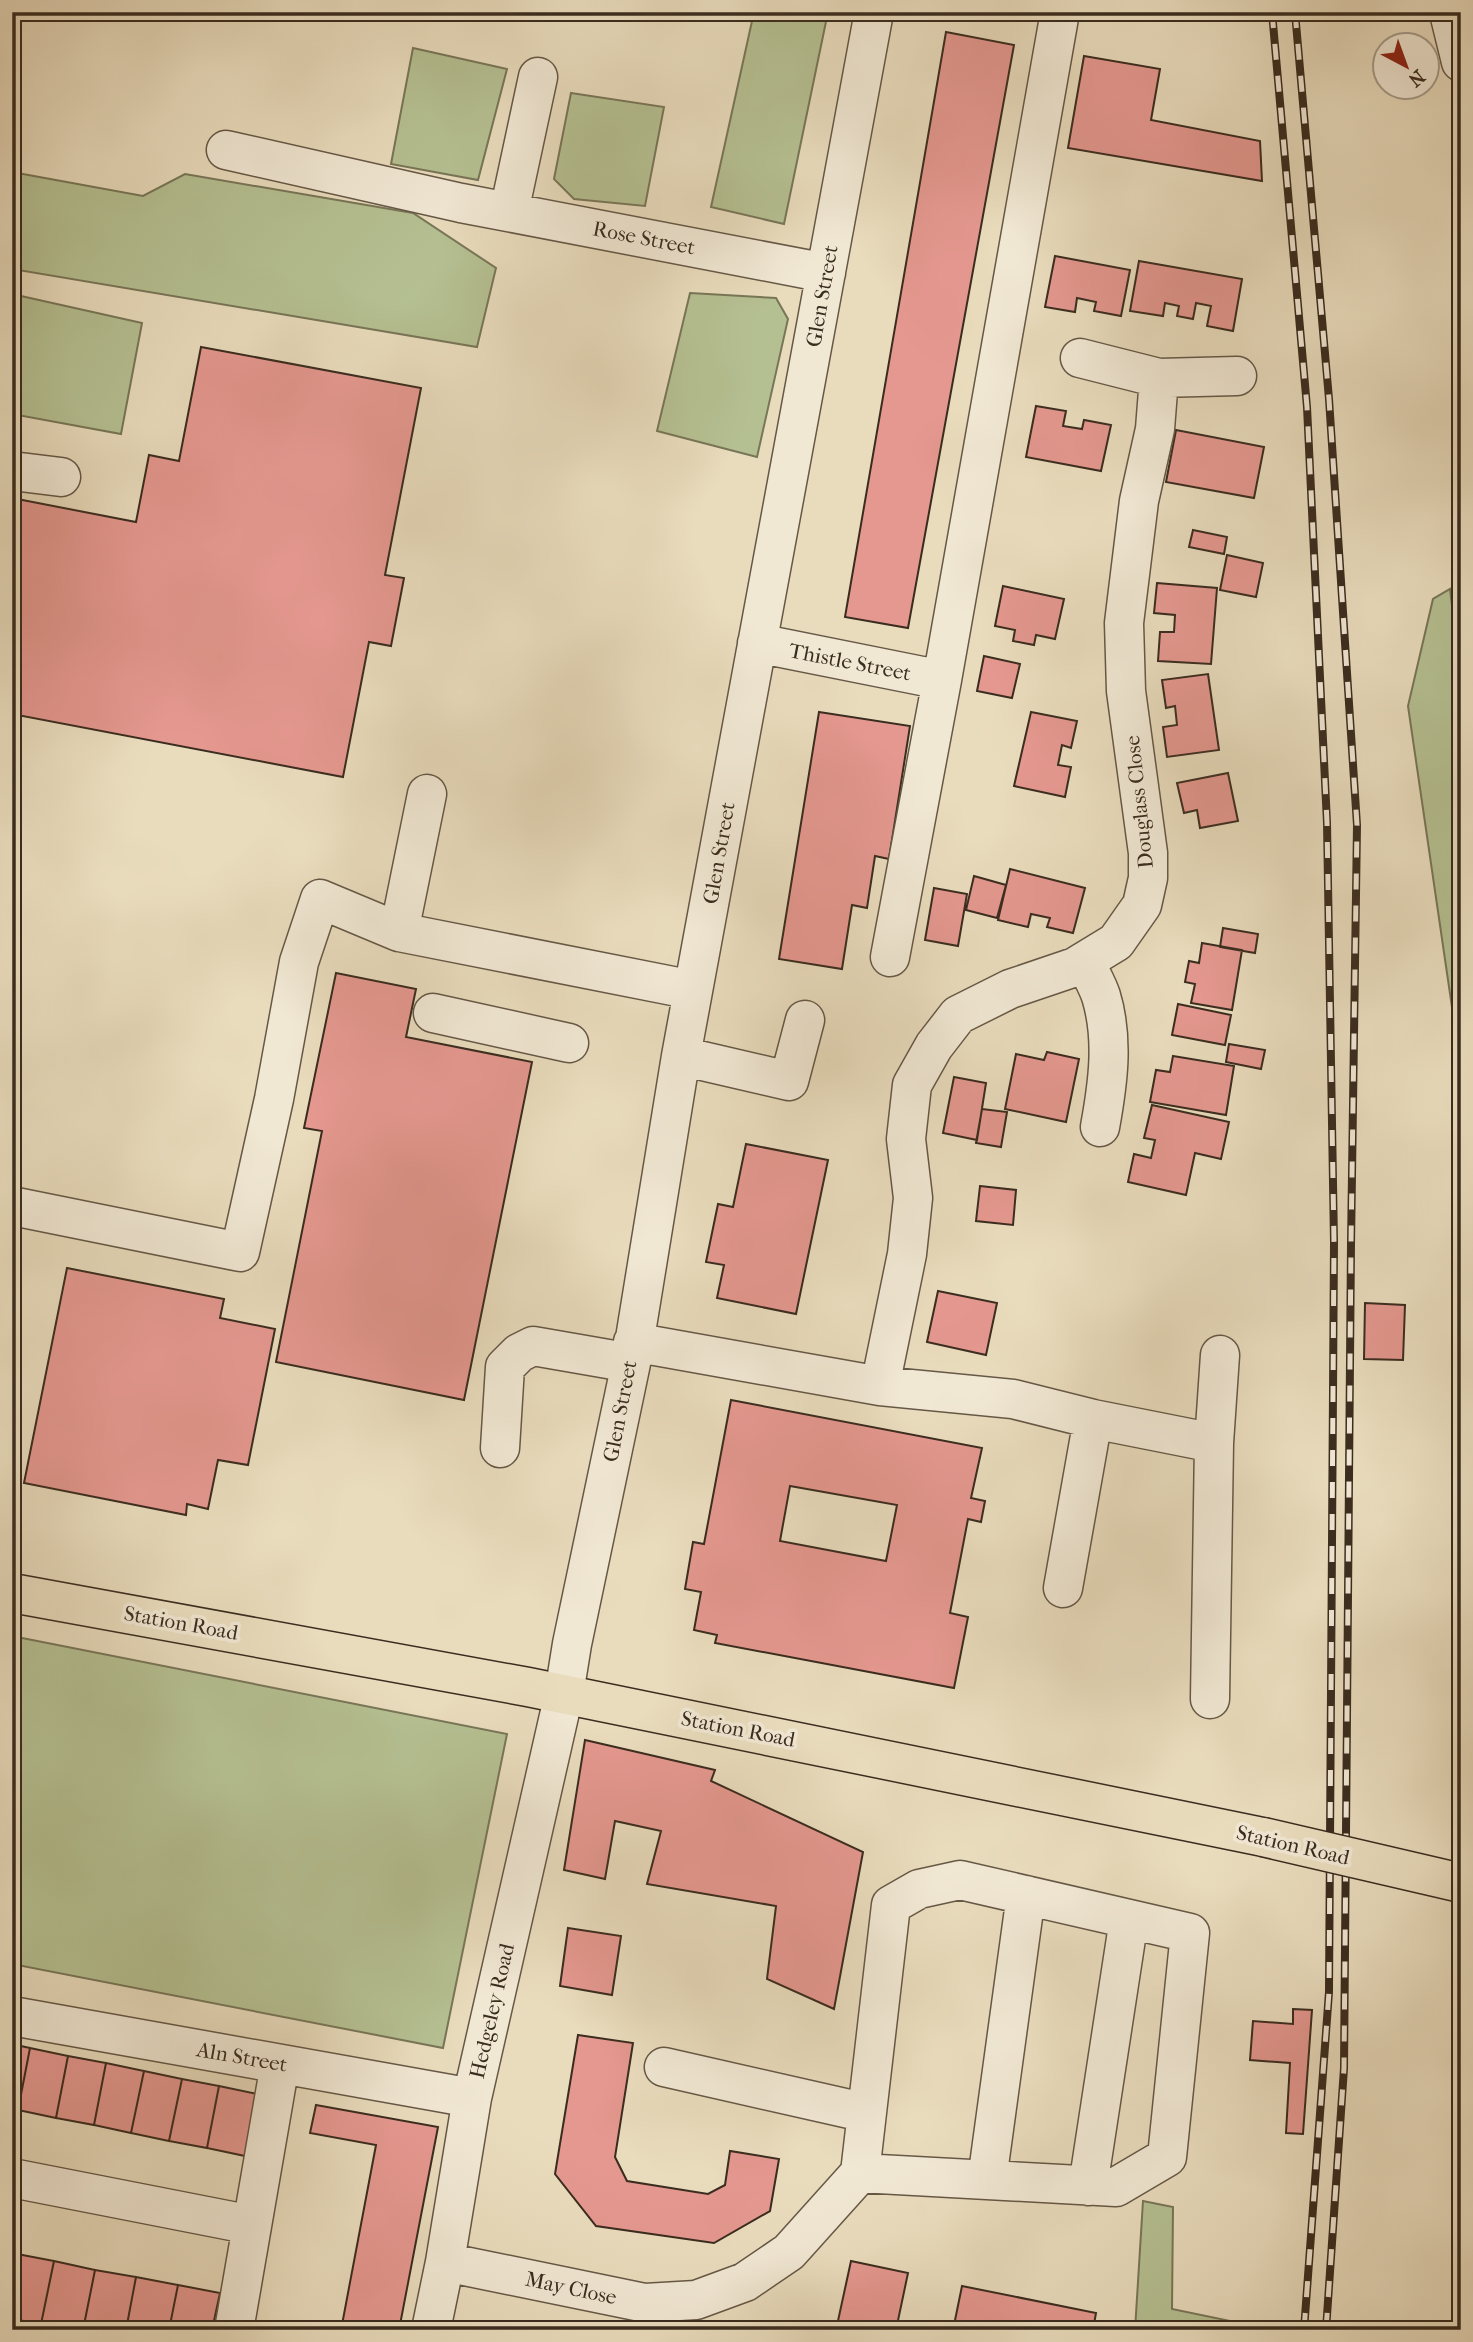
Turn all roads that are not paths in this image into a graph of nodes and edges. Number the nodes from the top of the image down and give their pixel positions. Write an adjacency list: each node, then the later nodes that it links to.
1 (874, 12): 8 (street, Glen Street)
2 (1060, 12): 15 (street)
3 (1453, 12): 4 (street)
4 (1461, 62)
5 (538, 77): 7 (street)
6 (226, 150): 7 (street, Rose Street)
7 (509, 212): 8 (street, Rose Street)
8 (826, 273): 14 (street, Glen Street)
9 (1080, 358): 11 (street)
10 (1237, 376): 11 (street)
11 (1159, 379): 19 (street, Douglass Close)
12 (12, 471): 13 (street)
13 (61, 477)
14 (758, 643): 15 (street, Thistle Street); 20 (street, Glen Street)
15 (942, 680): 18 (street)
16 (427, 794): 17 (street)
17 (399, 932): 20 (street); 26 (street)
18 (890, 957)
19 (1085, 961): 25 (street); 29 (street, Douglass Close)
20 (693, 990): 24 (street, Glen Street)
21 (433, 1013): 23 (street)
22 (805, 1020): 24 (street)
23 (569, 1043)
24 (681, 1056): 27 (street, Glen Street)
25 (1100, 1127)
26 (12, 1206)
27 (632, 1353): 29 (street); 32 (street); 35 (street, Glen Street)
28 (1220, 1354): 31 (street)
29 (880, 1386): 30 (street)
30 (1093, 1419): 31 (street); 33 (street)
31 (1214, 1443): 36 (street)
32 (500, 1448)
33 (1063, 1588)
34 (12, 1593): 35 (main road, Station Road)
35 (564, 1694): 37 (main road, Station Road, bridge); 43 (street, Hedgeley Road)
36 (1210, 1699)
37 (1461, 1884)
38 (1026, 1895): 39 (street); 44 (street); 47 (street)
39 (1129, 1919): 48 (street); 48 (street)
40 (12, 2016): 41 (street, Aln Street)
41 (280, 2064): 43 (street, Aln Street); 49 (street)
42 (664, 2067): 44 (street)
43 (472, 2098): 50 (street, Hedgeley Road)
44 (867, 2113): 45 (street)
45 (860, 2174): 47 (street); 50 (street, May Close)
46 (12, 2178): 49 (street)
47 (988, 2180): 48 (street)
48 (1088, 2186)
49 (252, 2225): 51 (street)
50 (445, 2262): 52 (street, Hedgeley Road)
51 (233, 2330)
52 (431, 2330)

